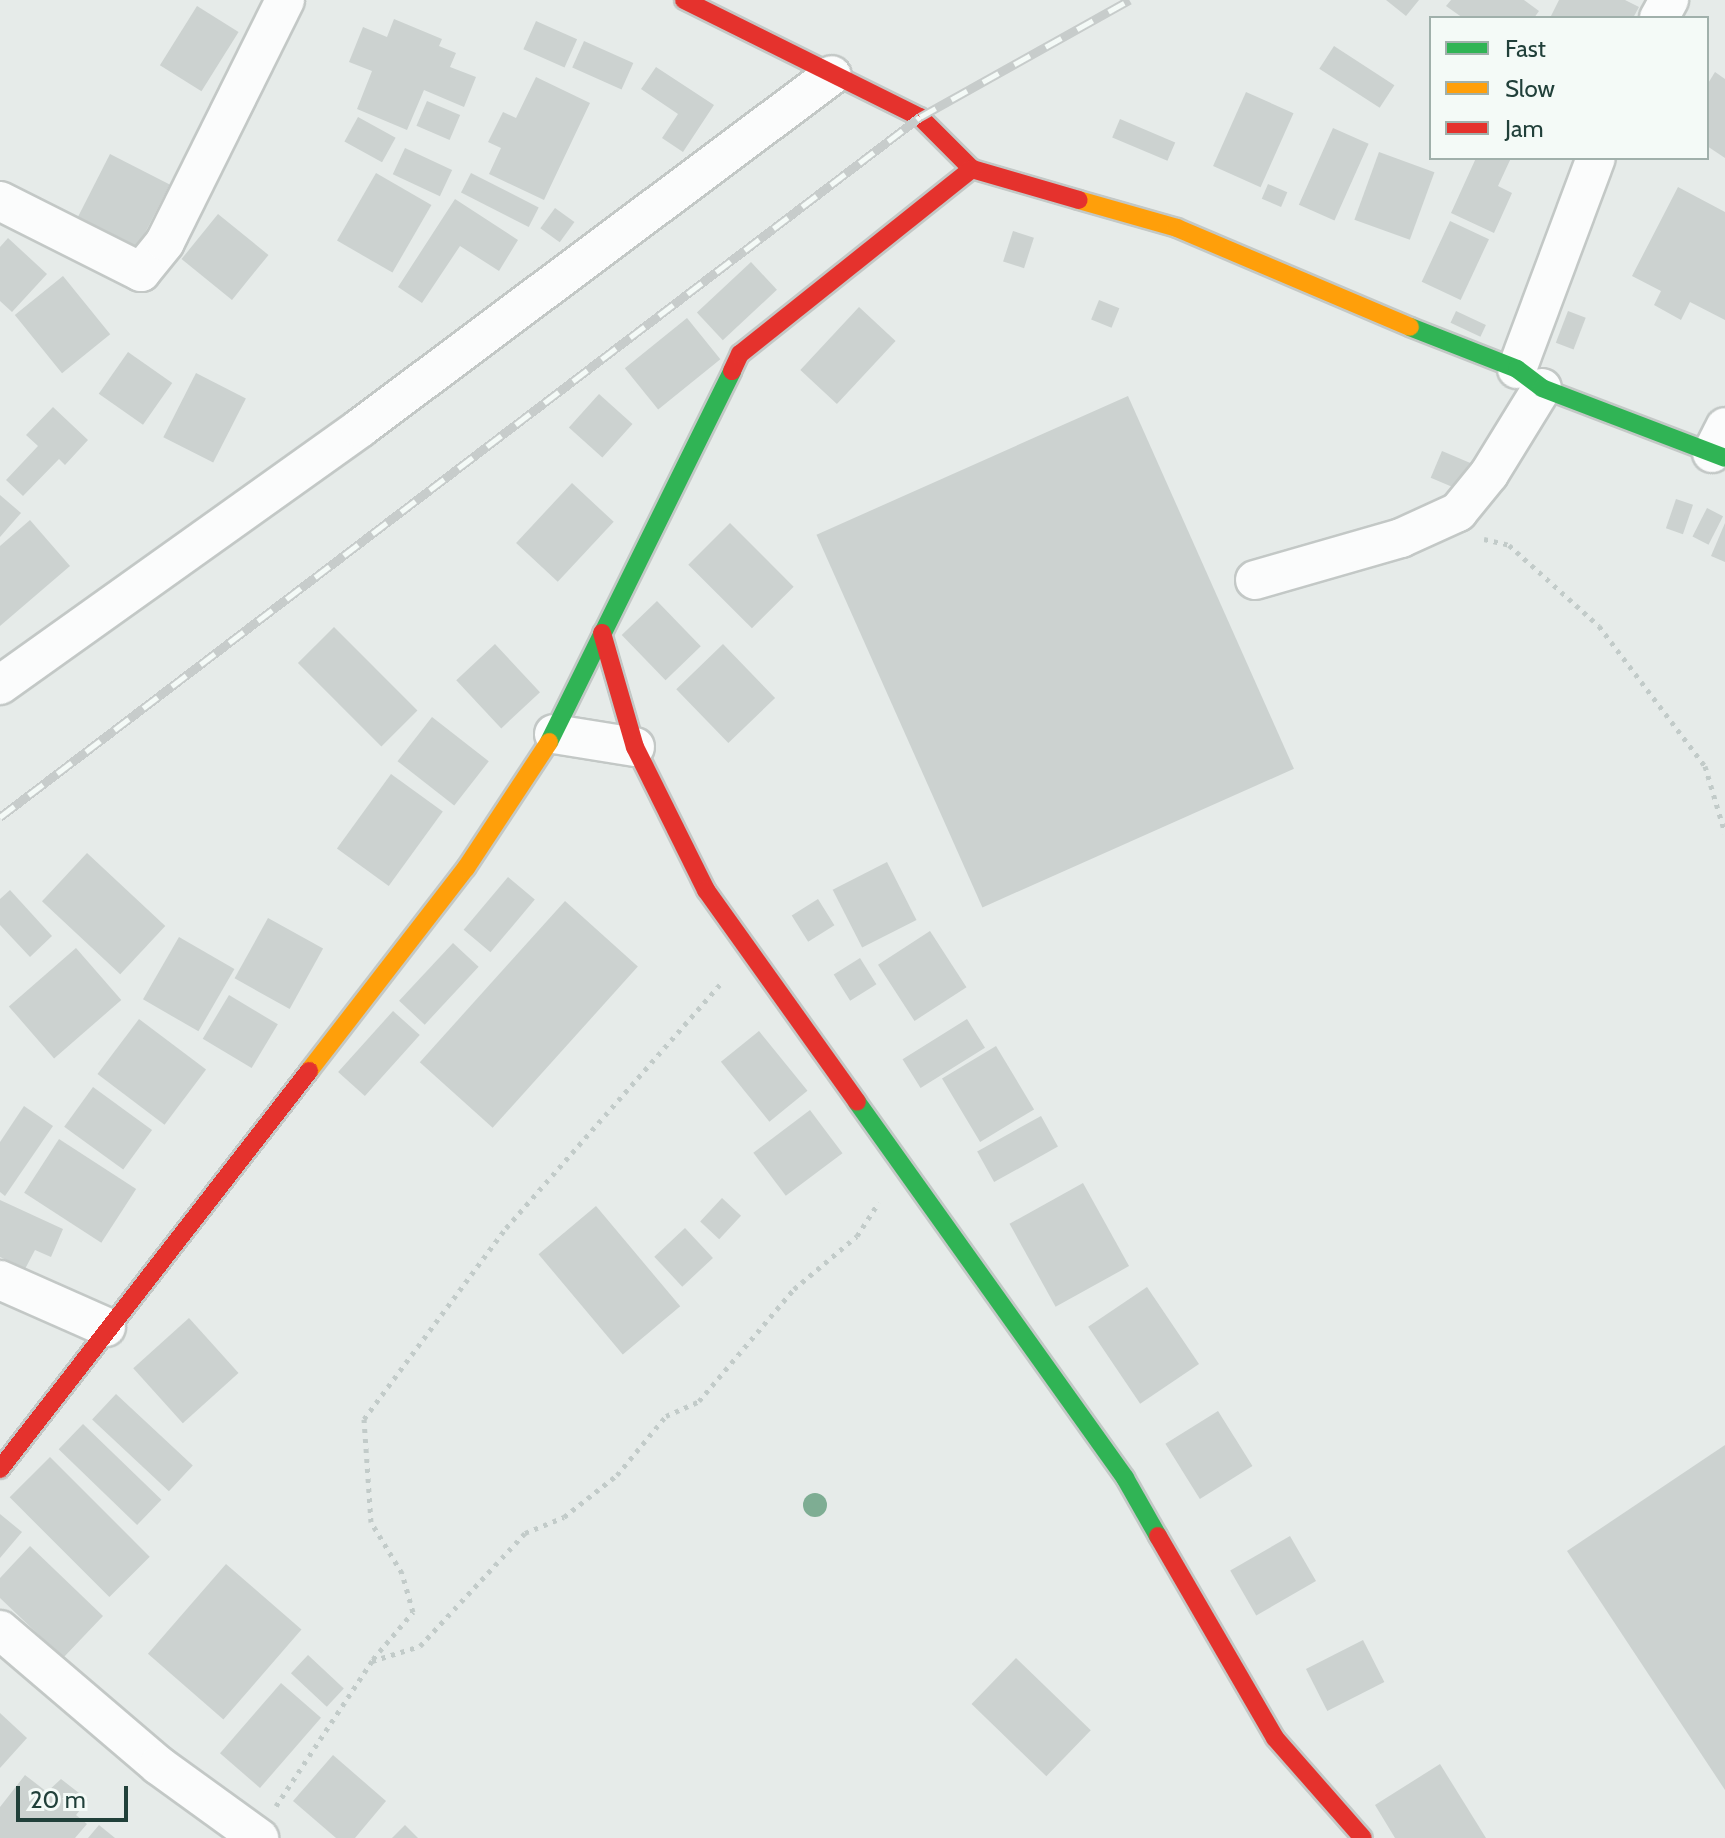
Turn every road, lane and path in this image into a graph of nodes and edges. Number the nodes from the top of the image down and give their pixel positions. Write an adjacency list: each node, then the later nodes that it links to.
1 (285, 0): 6 (street)
2 (684, 0): 3 (street)
3 (832, 75): 5 (street); 12 (street)
4 (1595, 160): 7 (street)
5 (972, 169): 7 (street); 11 (street)
6 (0, 201)
7 (1529, 378): 8 (street); 10 (street)
8 (1721, 446)
9 (1481, 539): 15 (path)
10 (1255, 580)
11 (602, 633): 13 (street); 14 (street)
12 (0, 685)
13 (554, 734): 14 (street); 19 (street)
14 (635, 747): 16 (street)
15 (1725, 833)
16 (749, 952): 17 (street); 22 (path)
17 (901, 1167): 22 (path); 24 (street)
18 (0, 1280): 19 (street)
19 (106, 1327): 20 (street)
20 (0, 1469)
21 (0, 1630): 23 (street)
22 (372, 1661): 23 (path)
23 (258, 1837)
24 (1363, 1838)

